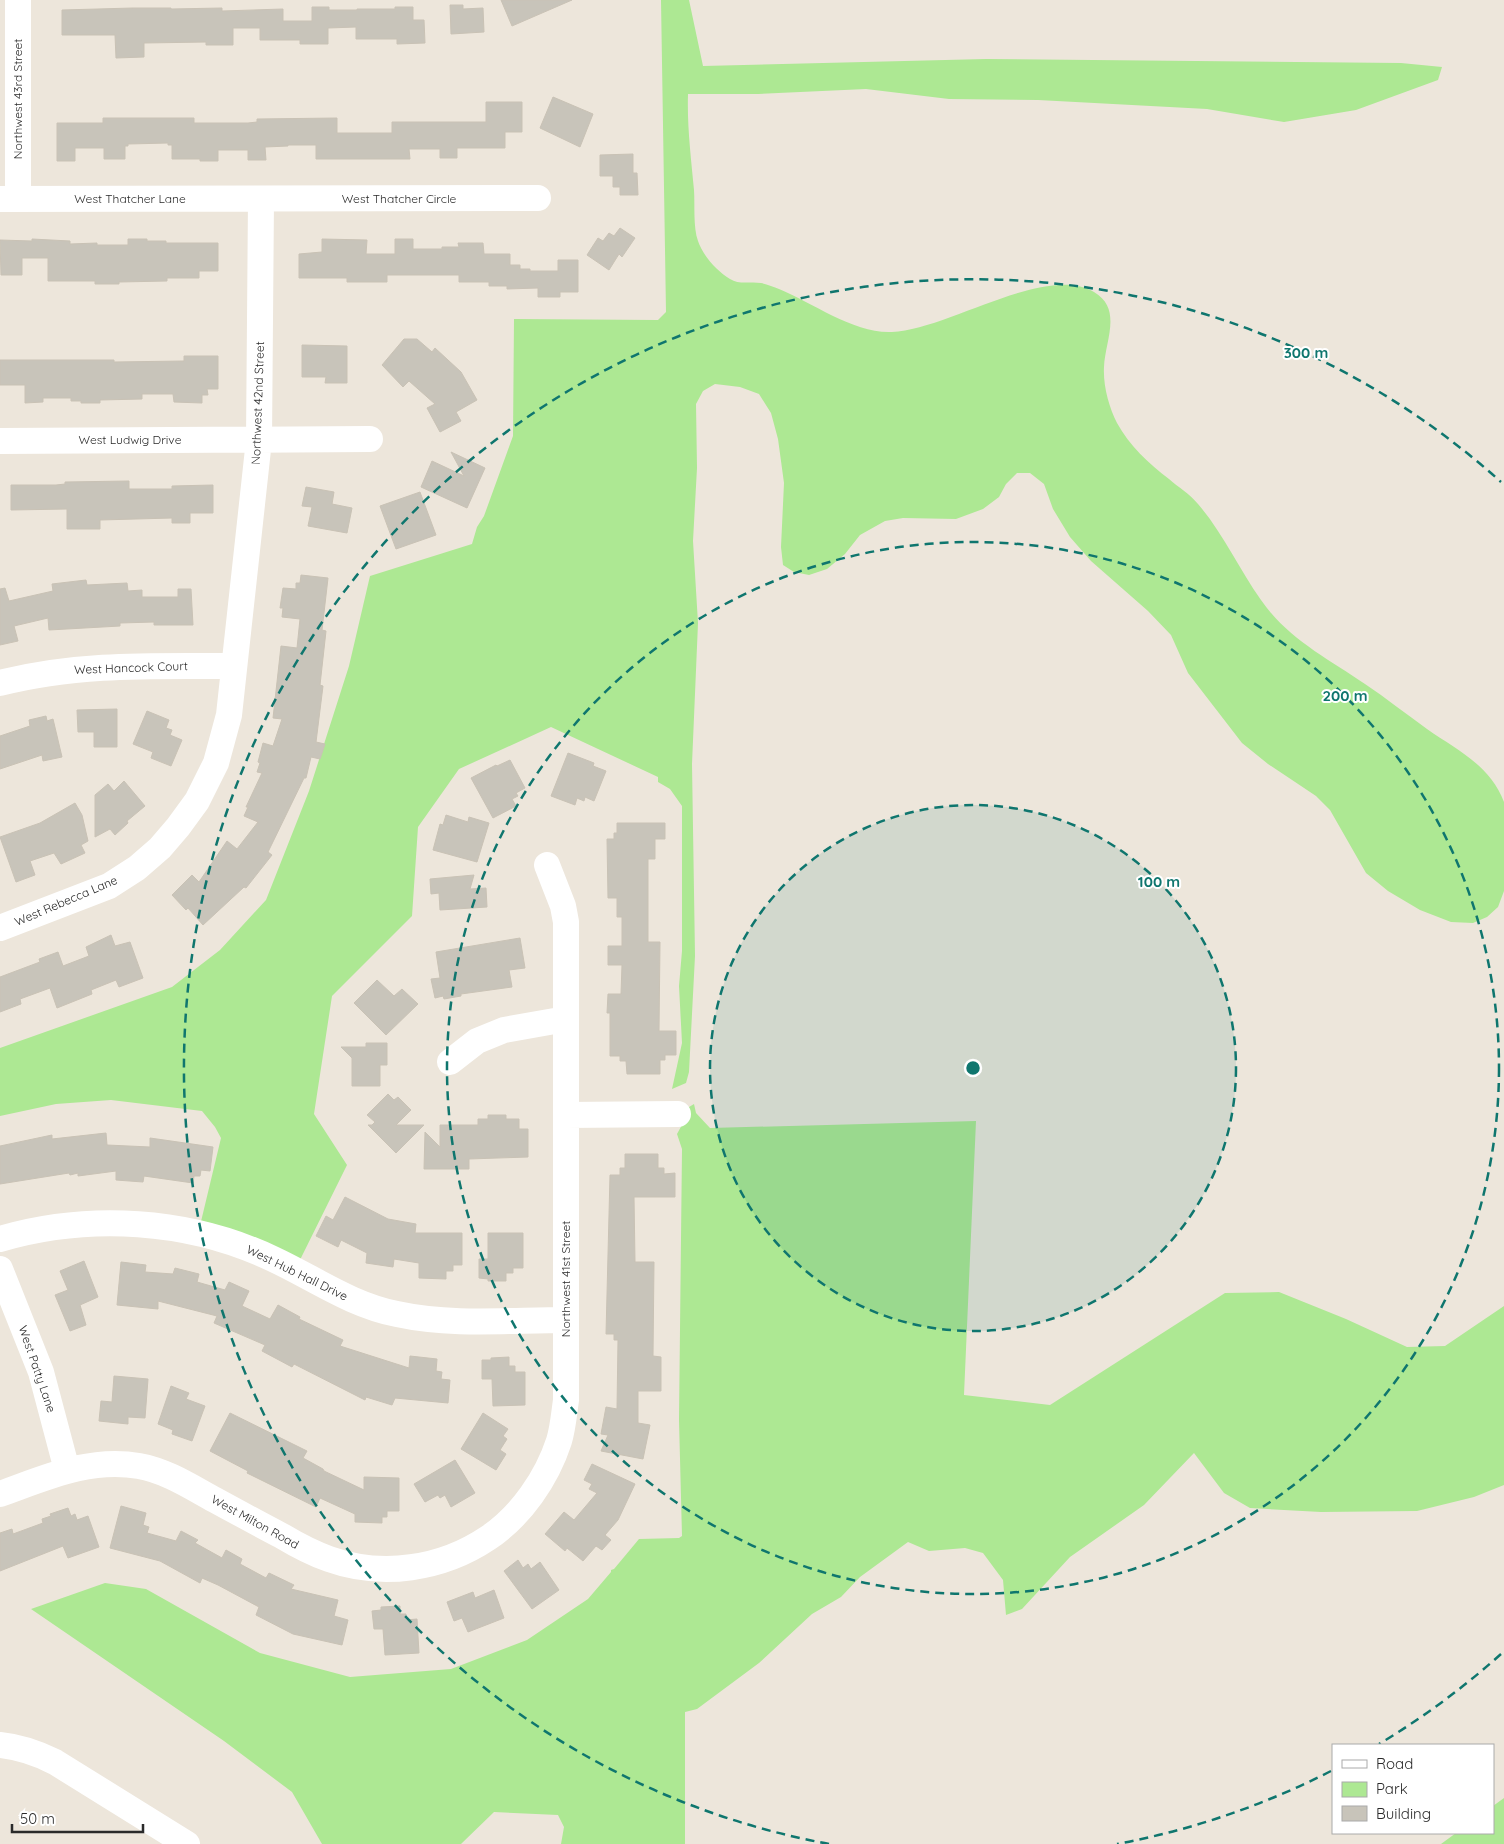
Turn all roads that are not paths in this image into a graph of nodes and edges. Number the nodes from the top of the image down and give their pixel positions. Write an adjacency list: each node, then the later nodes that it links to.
1 (18, 0): 3 (street, Northwest 43rd Street)
2 (538, 198): 4 (street, West Thatcher Circle)
3 (9, 199): 4 (street, West Thatcher Lane)
4 (261, 199): 6 (street, Northwest 42nd Street)
5 (370, 439): 6 (street, West Ludwig Drive)
6 (259, 440): 7 (street, West Ludwig Drive); 8 (street, Northwest 42nd Street)
7 (0, 441)
8 (234, 666): 9 (street, West Hancock Court); 11 (street, West Rebecca Lane)
9 (0, 683)
10 (547, 865): 12 (street, Northwest 41st Street)
11 (0, 928)
12 (566, 1019): 13 (street); 15 (street, Northwest 41st Street)
13 (450, 1062)
14 (678, 1114): 15 (street)
15 (566, 1115): 18 (street, Northwest 41st Street)
16 (0, 1239): 18 (street, West Hub Hall Drive)
17 (0, 1270): 19 (street, West Patty Lane)
18 (566, 1320): 21 (street, Northwest 41st Street)
19 (67, 1470): 20 (street, West Milton Road); 21 (street, West Milton Road)
20 (0, 1494)
21 (507, 1523)
22 (0, 1745): 23 (street)
23 (187, 1844)

